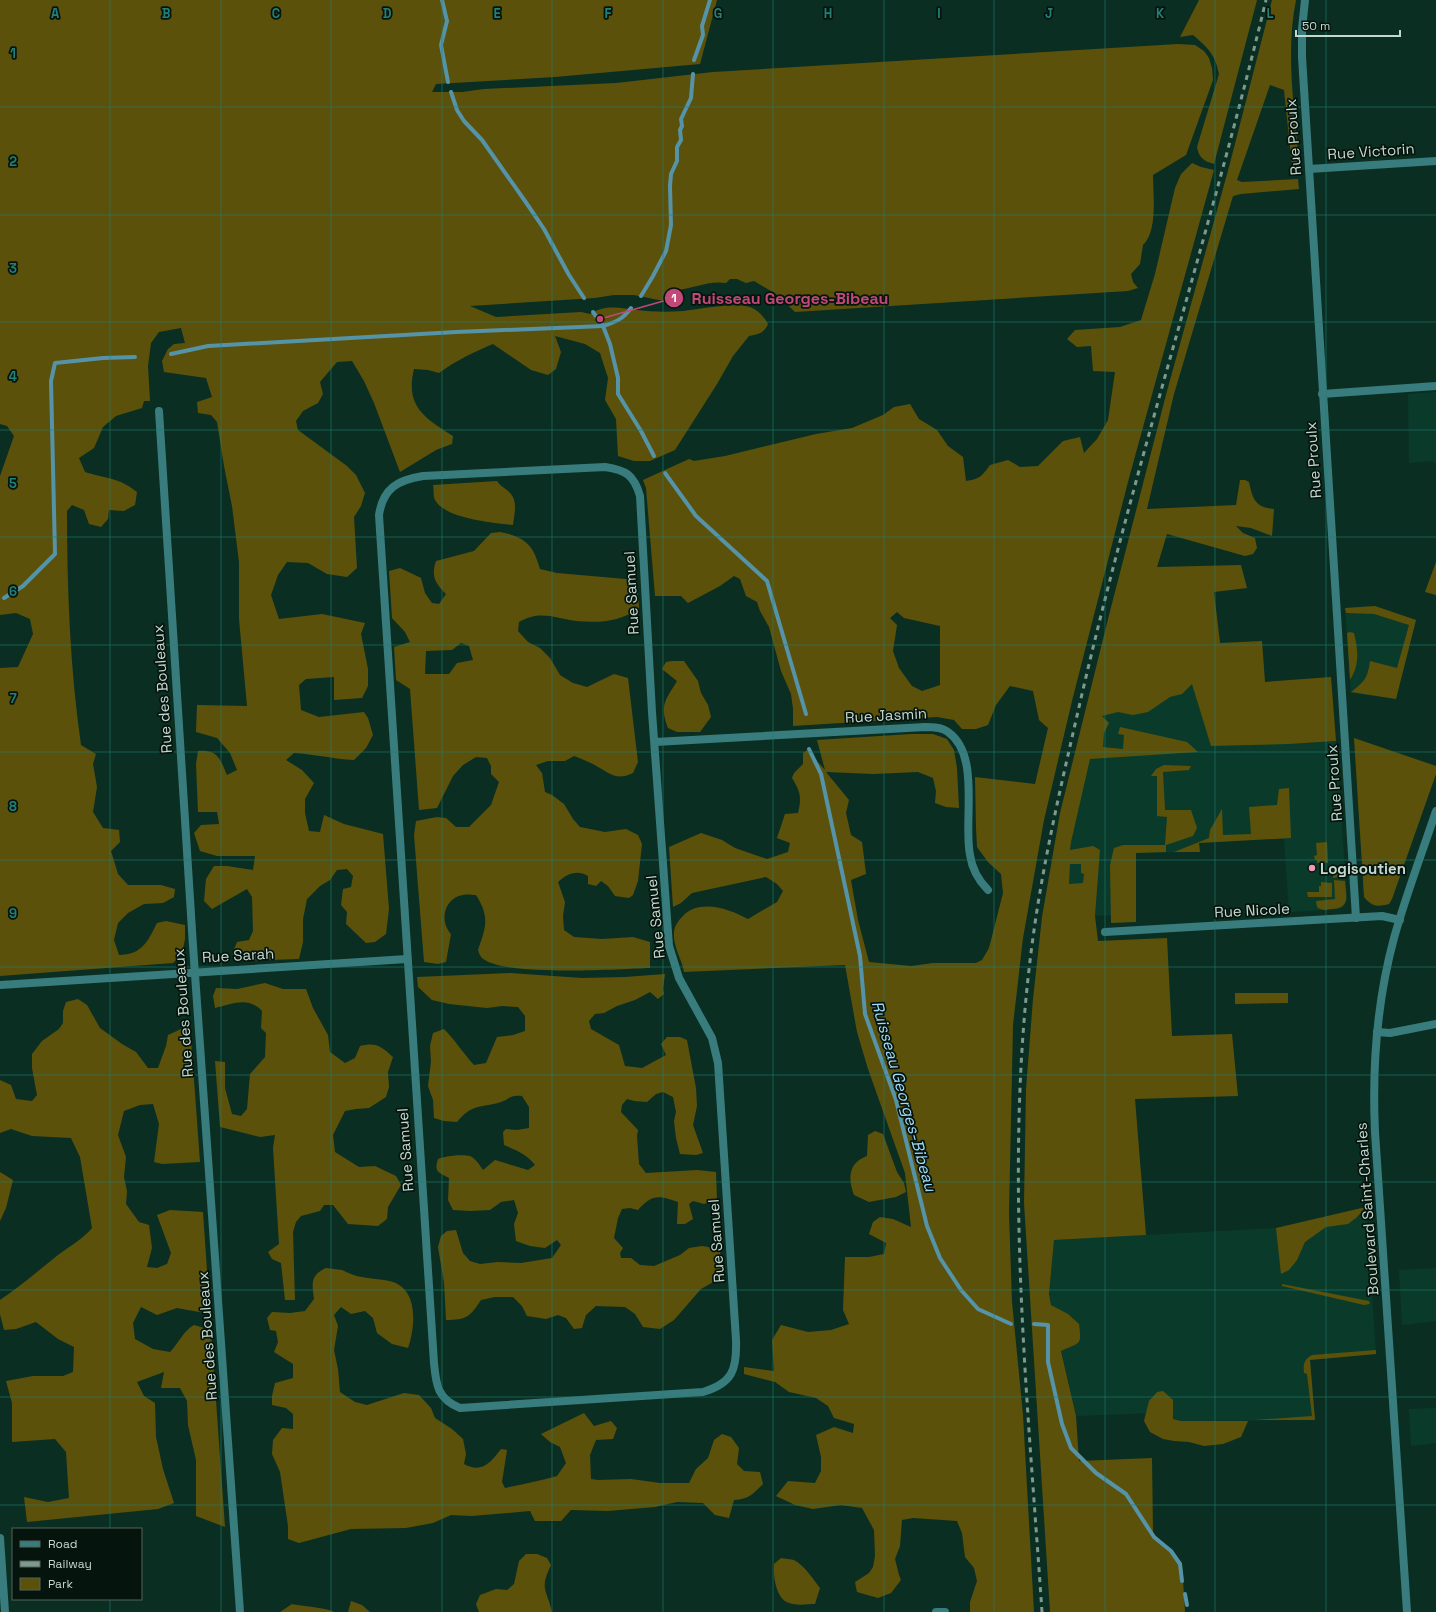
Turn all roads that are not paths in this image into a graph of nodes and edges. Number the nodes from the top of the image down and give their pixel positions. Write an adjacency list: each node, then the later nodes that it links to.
1 (1305, 0): 3 (street, Rue Proulx)
2 (1436, 161): 3 (street, Rue Victorin)
3 (1309, 169): 5 (street, Rue Proulx)
4 (1436, 386): 5 (street)
5 (1322, 394): 10 (street, Rue Proulx)
6 (159, 411): 14 (street, Rue des Bouleaux)
7 (655, 742): 9 (street, Rue Jasmin); 13 (street, Rue Samuel); 13 (street, Rue Samuel)
8 (1436, 811): 11 (street, Boulevard Saint-Charles)
9 (988, 890)
10 (1356, 918): 11 (street, Rue Nicole); 12 (street, Rue Nicole)
11 (1400, 920): 17 (street, Boulevard Saint-Charles)
12 (1106, 932)
13 (407, 959): 14 (street, Rue Sarah)
14 (194, 972): 15 (street, Rue Sarah); 20 (street, Rue des Bouleaux)
15 (0, 985)
16 (1436, 1024): 17 (street)
17 (1377, 1032): 23 (street, Boulevard Saint-Charles)
18 (0, 1538): 19 (street)
19 (5, 1612)
20 (240, 1612)
21 (936, 1612): 22 (street)
22 (945, 1612)
23 (1407, 1612)

